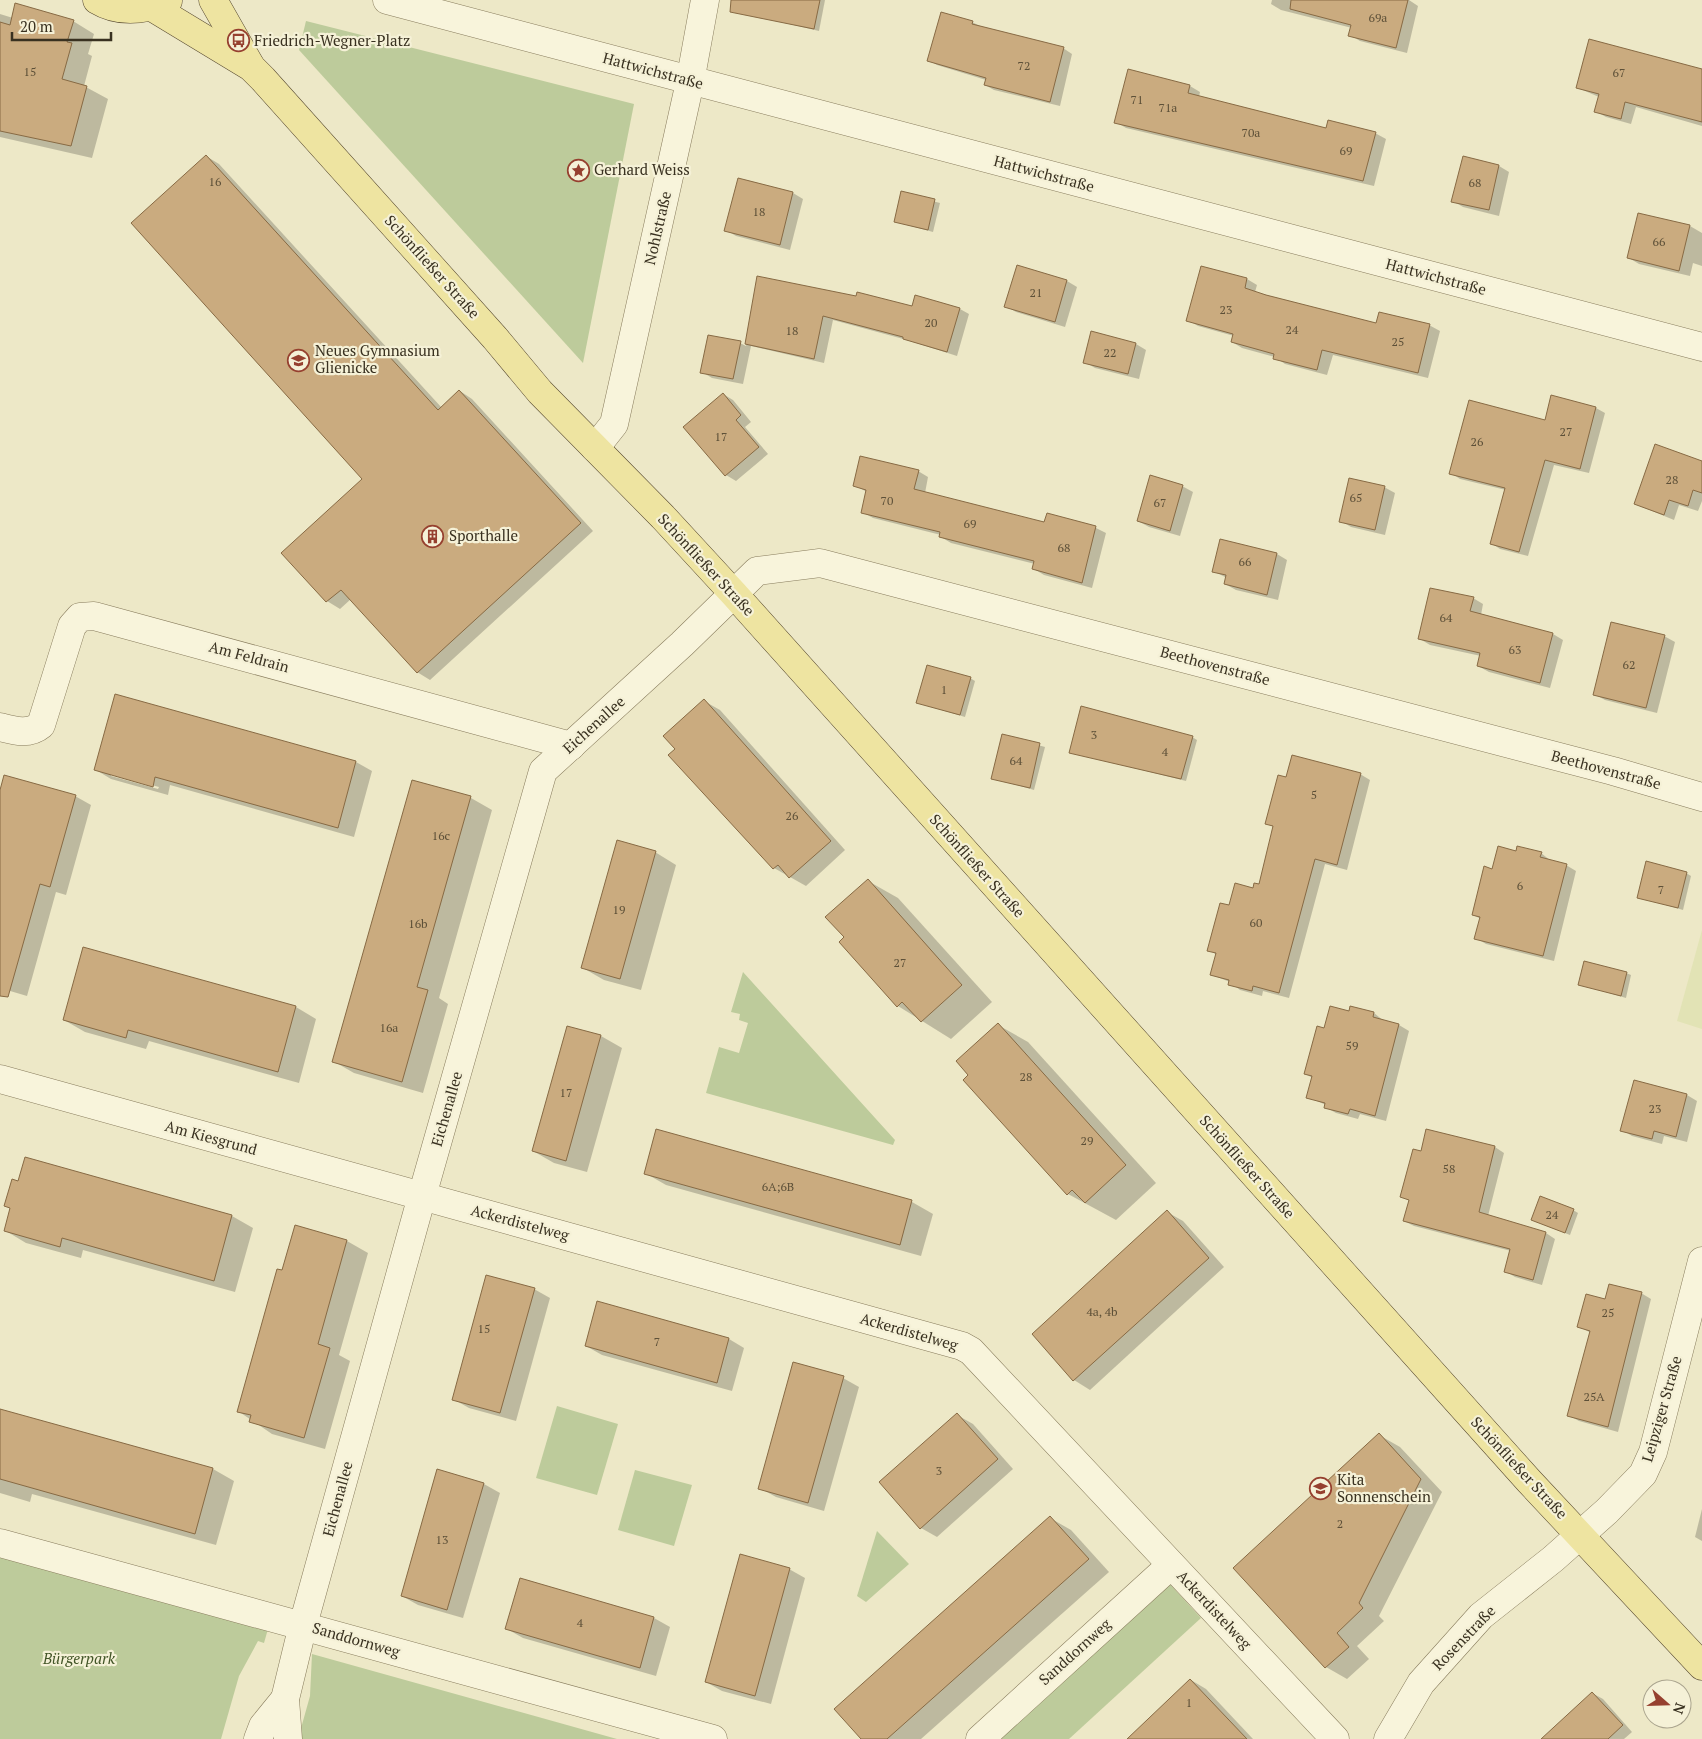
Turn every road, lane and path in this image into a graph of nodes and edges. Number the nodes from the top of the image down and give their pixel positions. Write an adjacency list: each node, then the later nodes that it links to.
1 (97, 0): 5 (main road)
2 (213, 0): 6 (main road, Schönfließer Straße)
3 (387, 0): 7 (street, Hattwichstraße)
4 (705, 0): 7 (street, Nohlstraße)
5 (161, 3): 6 (main road, Schönfließer Straße)
6 (251, 67): 9 (main road, Schönfließer Straße)
7 (690, 82): 8 (street, Hattwichstraße); 9 (street, Nohlstraße)
8 (1702, 346)
9 (595, 448): 10 (main road, Schönfließer Straße)
10 (734, 594): 12 (street, Eichenallee); 13 (street, Beethovenstraße); 17 (main road, Schönfließer Straße)
11 (0, 727): 12 (street, Am Feldrain)
12 (571, 746): 15 (street, Eichenallee)
13 (1702, 797)
14 (0, 1079): 15 (street, Am Kiesgrund)
15 (422, 1196): 19 (street, Ackerdistelweg); 20 (street, Eichenallee)
16 (1702, 1261): 17 (street, Leipziger Straße)
17 (1582, 1536): 21 (main road, Schönfließer Straße); 28 (street, Rosenstraße)
18 (0, 1543): 20 (street, Sanddornweg)
19 (1172, 1565): 26 (street, Sanddornweg); 27 (street, Ackerdistelweg)
20 (303, 1625): 22 (street, Eichenallee); 25 (street, Sanddornweg)
21 (1702, 1666)
22 (285, 1699): 23 (street, Eichenallee); 24 (street, Eichenallee)
23 (258, 1739)
24 (288, 1739)
25 (712, 1739)
26 (980, 1739)
27 (1335, 1739)
28 (1388, 1739)

